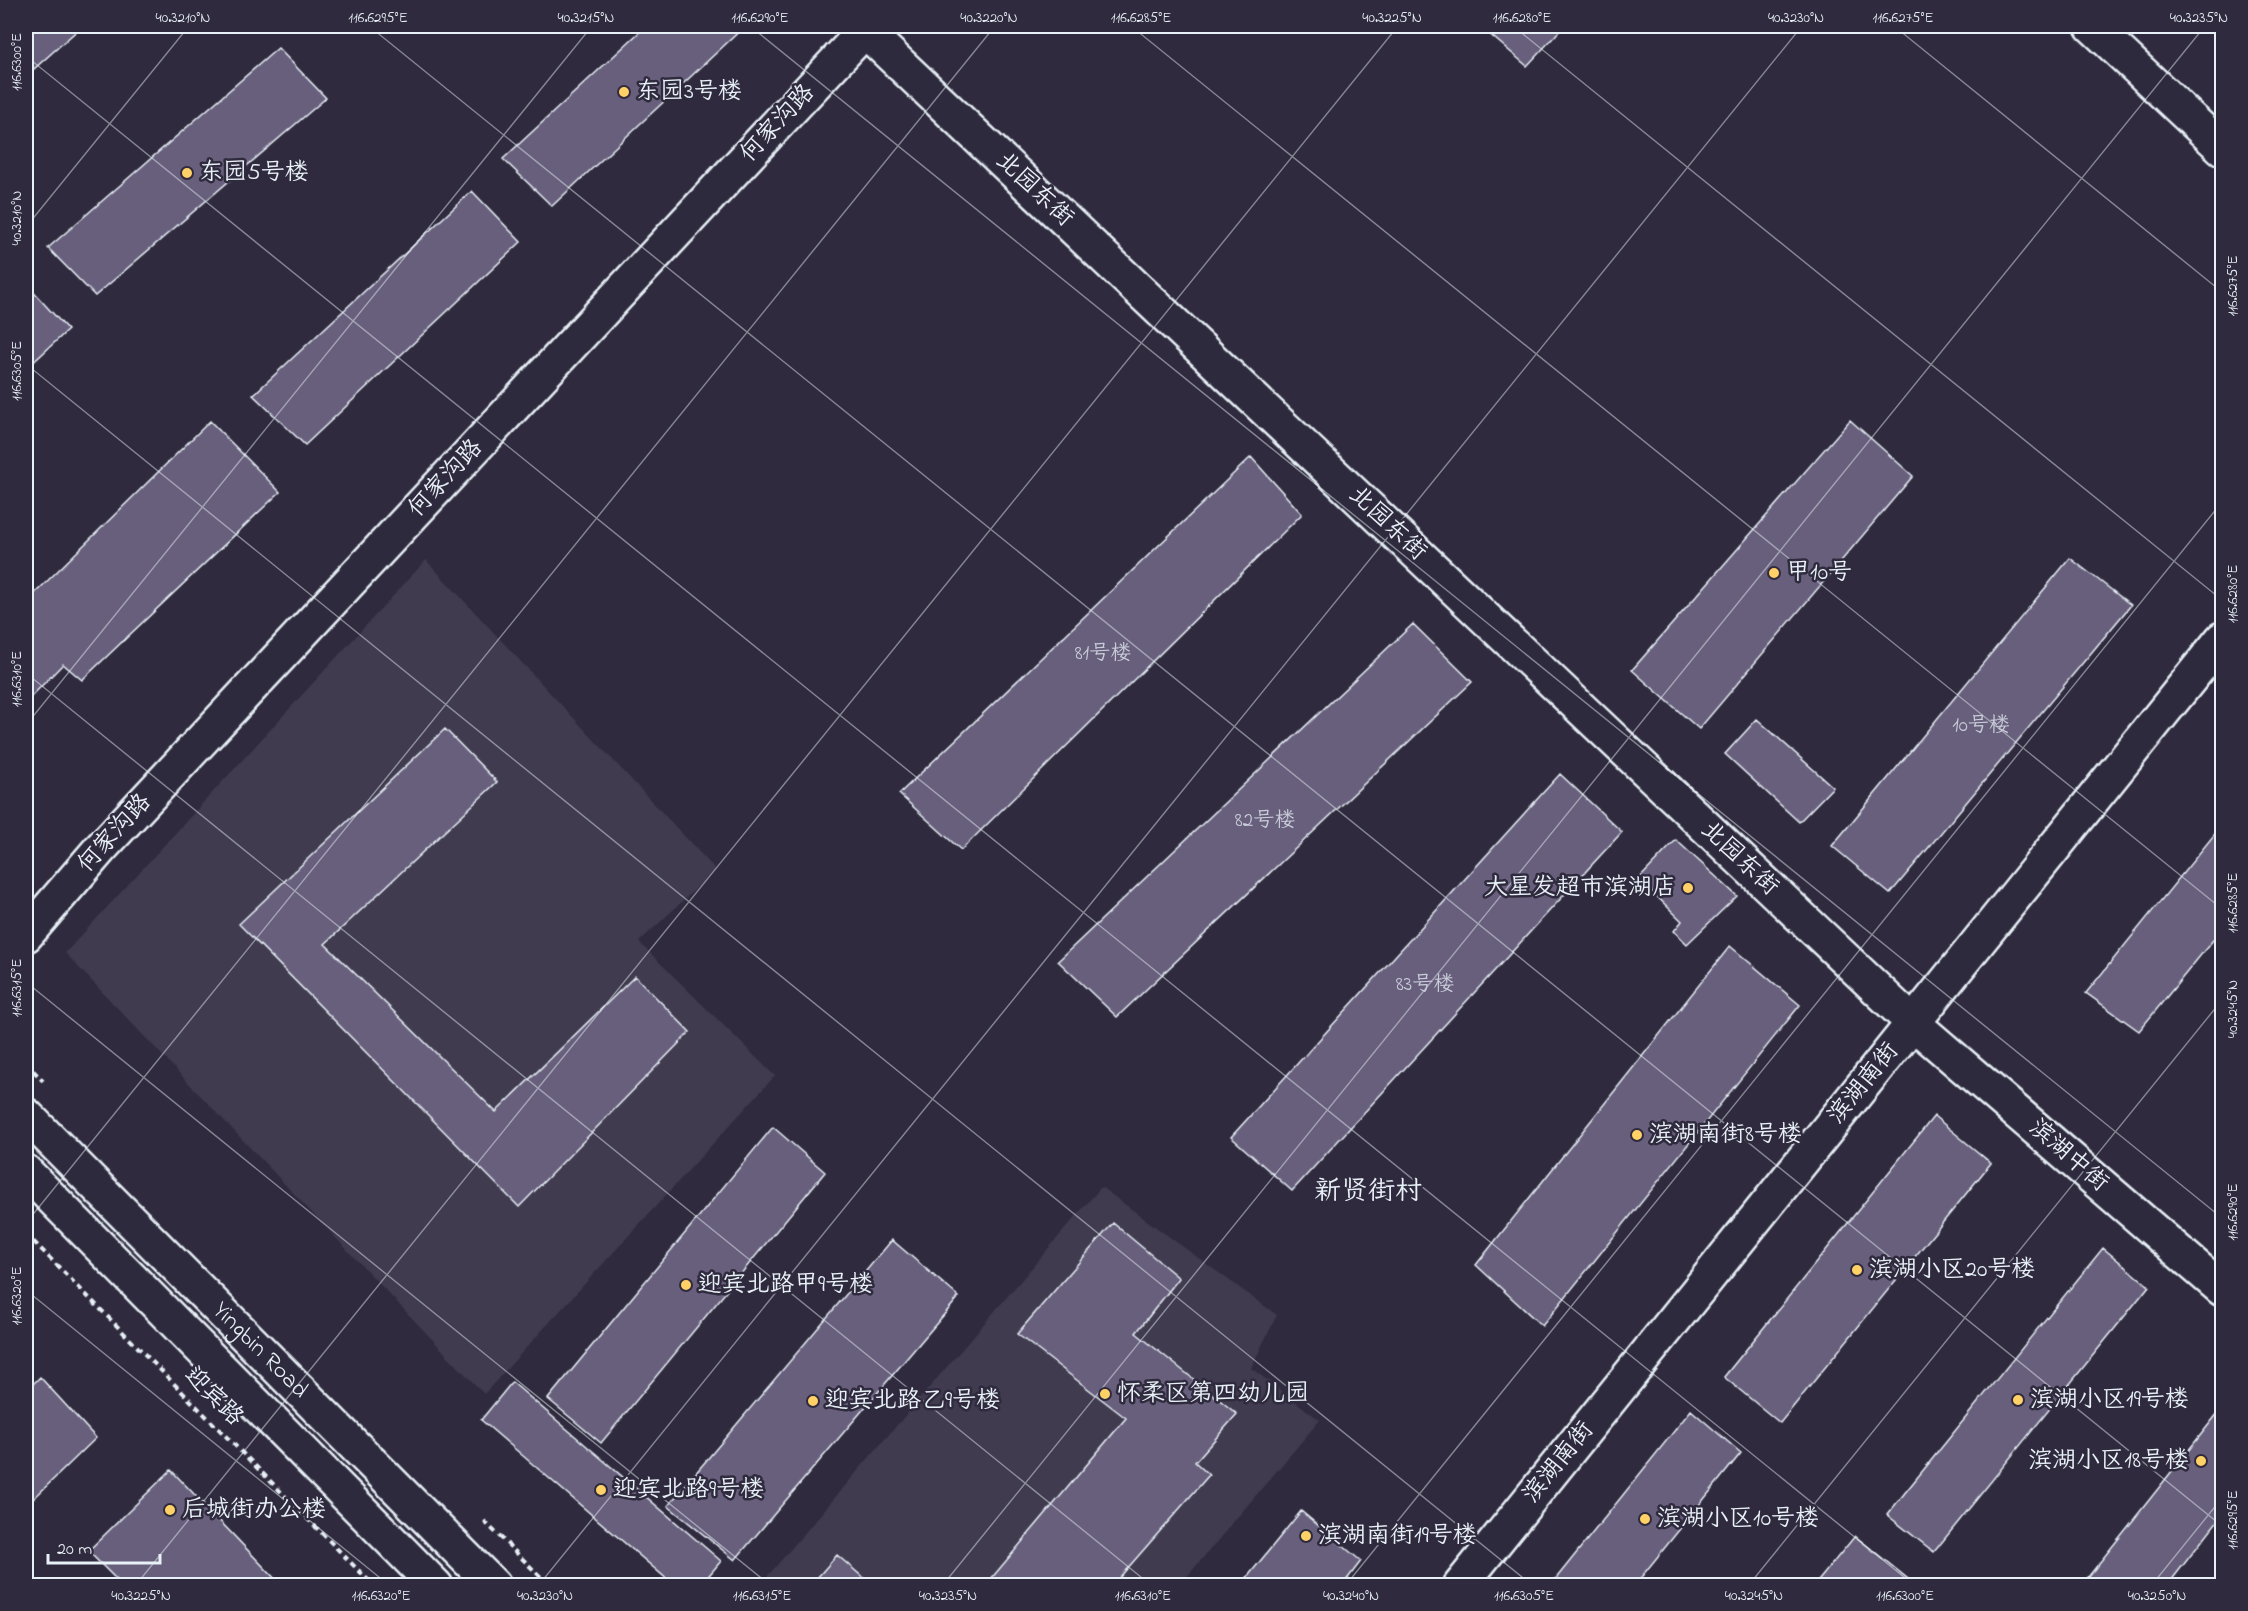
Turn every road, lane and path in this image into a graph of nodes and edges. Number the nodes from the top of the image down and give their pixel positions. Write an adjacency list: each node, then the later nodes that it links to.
1 (865, 27): 5 (street, 何家沟路); 6 (street, 北园东街)
2 (2105, 30): 3 (street)
3 (2223, 148)
4 (2223, 639): 6 (street, 滨湖南街)
5 (26, 935)
6 (1913, 1023): 10 (street, 滨湖中街); 14 (street, 滨湖南街)
7 (26, 1115): 13 (street, Yingbin Road)
8 (26, 1173): 12 (street, Yingbin Road)
9 (26, 1234): 11 (path, 迎宾路)
10 (2223, 1289)
11 (375, 1586)
12 (436, 1586)
13 (494, 1586)
14 (1461, 1586)

